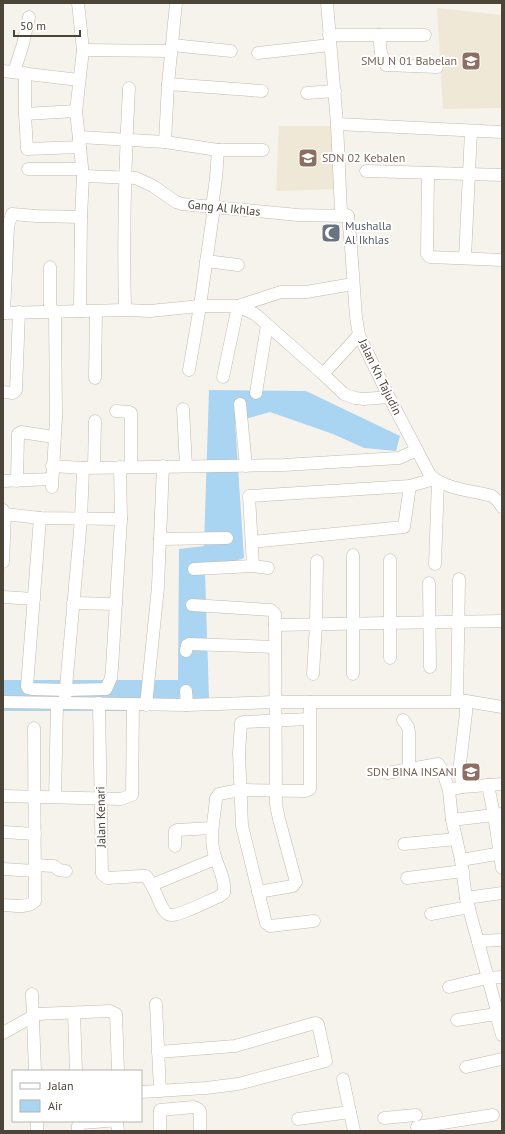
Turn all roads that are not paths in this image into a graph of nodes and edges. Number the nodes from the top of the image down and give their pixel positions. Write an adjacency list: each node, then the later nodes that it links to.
1 (78, 3): 9 (street)
2 (176, 3): 8 (street)
3 (327, 3): 7 (street, Jalan Kh Tajudin)
4 (29, 17): 13 (street)
5 (379, 35): 6 (street); 7 (street); 12 (street)
6 (425, 35)
7 (330, 40): 11 (street); 18 (street, Jalan Kh Tajudin)
8 (171, 48): 9 (street); 10 (street); 15 (street)
9 (83, 50): 14 (street)
10 (231, 51)
11 (258, 53)
12 (437, 67)
13 (14, 72): 14 (street); 21 (street)
14 (79, 80): 20 (street)
15 (168, 84): 17 (street); 27 (street)
16 (129, 88): 25 (street)
17 (262, 91)
18 (335, 91): 19 (street); 22 (street, Jalan Kh Tajudin)
19 (307, 93)
20 (76, 111): 21 (street); 26 (street)
21 (24, 114): 26 (street)
22 (337, 124): 23 (street); 39 (street, Jalan Kh Tajudin)
23 (472, 130): 24 (street); 34 (street)
24 (502, 132)
25 (126, 140): 26 (street); 27 (street); 36 (street)
26 (79, 142): 32 (street)
27 (165, 142): 28 (street)
28 (218, 150): 29 (street); 37 (street)
29 (262, 150)
30 (28, 170): 32 (street, Gang Al Ikhlas)
31 (366, 172): 33 (street)
32 (83, 173): 36 (street, Gang Al Ikhlas); 40 (street)
33 (428, 173): 34 (street); 41 (street)
34 (468, 174): 35 (street); 41 (street)
35 (502, 175)
36 (125, 177): 37 (street, Gang Al Ikhlas); 49 (street)
37 (213, 207): 39 (street, Gang Al Ikhlas); 43 (street)
38 (7, 214): 40 (street); 54 (street)
39 (348, 216): 46 (street, Jalan Kh Tajudin)
40 (81, 217): 51 (street)
41 (465, 258): 42 (street)
42 (502, 260)
43 (206, 261): 44 (street); 47 (street)
44 (238, 265)
45 (50, 267): 50 (street)
46 (353, 284): 48 (street); 56 (street, Jalan Kh Tajudin)
47 (200, 306): 48 (street); 49 (street); 57 (street)
48 (238, 306): 55 (street); 59 (street)
49 (125, 310): 52 (street)
50 (52, 311): 51 (street); 53 (street); 68 (street)
51 (80, 311): 52 (street)
52 (96, 311): 60 (street)
53 (19, 312): 54 (street); 61 (street)
54 (4, 313)
55 (267, 325): 58 (street); 62 (street)
56 (359, 335): 58 (street); 63 (street, Jalan Kh Tajudin)
57 (189, 370)
58 (324, 374): 63 (street)
59 (223, 377)
60 (95, 378)
61 (3, 392)
62 (256, 393)
63 (389, 397): 69 (street, Jalan Kh Tajudin)
64 (240, 404): 73 (street)
65 (183, 409): 72 (street)
66 (116, 411): 75 (street)
67 (95, 421): 74 (street)
68 (54, 437): 70 (street); 78 (street)
69 (417, 450): 73 (street); 77 (street, Jalan Kh Tajudin)
70 (52, 466): 74 (street); 78 (street)
71 (163, 466): 72 (street); 75 (street); 86 (street)
72 (186, 466): 73 (street)
73 (246, 466)
74 (88, 467): 75 (street); 83 (street)
75 (126, 467): 84 (street)
76 (3, 480): 78 (street)
77 (436, 480): 79 (street); 80 (street); 92 (street)
78 (17, 481)
79 (410, 486): 87 (street); 87 (street)
80 (501, 503)
81 (4, 512): 82 (street); 91 (street)
82 (40, 518): 83 (street); 99 (street)
83 (81, 519): 84 (street); 100 (street)
84 (120, 519): 101 (street)
85 (227, 538): 86 (street)
86 (160, 539): 117 (street)
87 (252, 542): 93 (street)
88 (353, 555): 108 (street)
89 (390, 560): 106 (street)
90 (317, 561): 107 (street)
91 (3, 562)
92 (435, 564)
93 (254, 566): 94 (street); 95 (street)
94 (268, 568)
95 (194, 569)
96 (459, 579): 103 (street)
97 (429, 583): 105 (street)
98 (3, 597): 99 (street)
99 (34, 599): 116 (street)
100 (73, 603): 101 (street); 116 (street)
101 (116, 604): 116 (street)
102 (192, 605): 109 (street)
103 (459, 621): 104 (street); 105 (street); 123 (street)
104 (502, 621)
105 (429, 622): 106 (street); 113 (street)
106 (390, 623): 108 (street); 112 (street)
107 (316, 624): 108 (street); 109 (street); 114 (street)
108 (353, 624): 115 (street)
109 (275, 625): 111 (street)
110 (189, 646): 111 (street)
111 (275, 647): 119 (street)
112 (390, 658)
113 (430, 667)
114 (313, 674)
115 (353, 674)
116 (64, 698): 118 (street); 121 (street); 139 (street)
117 (147, 699): 119 (street); 122 (street)
118 (3, 702)
119 (275, 702): 120 (street); 126 (street)
120 (310, 702): 123 (street); 125 (street)
121 (99, 703): 122 (street); 140 (street, Jalan Kenari)
122 (133, 704): 140 (street)
123 (464, 705): 124 (street); 133 (street)
124 (502, 707)
125 (309, 719): 126 (street); 135 (street)
126 (275, 720): 134 (street); 135 (street)
127 (403, 720): 129 (street)
128 (34, 728): 138 (street)
129 (408, 769): 130 (street); 136 (street)
130 (387, 773)
131 (502, 784): 132 (street)
132 (488, 785): 133 (street); 141 (street)
133 (462, 787): 136 (street)
134 (240, 790): 135 (street); 143 (street); 158 (street)
135 (276, 790): 158 (street)
136 (450, 790): 142 (street)
137 (3, 796): 138 (street)
138 (34, 797): 139 (street); 145 (street)
139 (56, 797): 140 (street)
140 (101, 797): 157 (street, Jalan Kenari)
141 (498, 815): 142 (street); 149 (street)
142 (452, 820): 146 (street)
143 (212, 828): 148 (street); 150 (street)
144 (3, 832): 145 (street)
145 (34, 834): 152 (street)
146 (456, 839): 147 (street); 151 (street)
147 (404, 844)
148 (175, 846)
149 (501, 853): 151 (street); 153 (street)
150 (215, 859): 157 (street); 157 (street)
151 (462, 865): 156 (street); 160 (street)
152 (35, 868): 154 (street); 155 (street); 161 (street)
153 (502, 868)
154 (3, 869)
155 (66, 871)
156 (408, 878)
157 (152, 885)
158 (258, 892): 163 (street)
159 (502, 893): 160 (street)
160 (468, 903): 162 (street); 165 (street)
161 (3, 905)
162 (431, 914)
163 (314, 921)
164 (502, 940): 165 (street)
165 (478, 941): 167 (street)
166 (502, 977): 167 (street)
167 (487, 978): 168 (street); 170 (street)
168 (449, 987)
169 (32, 994): 174 (street)
170 (498, 1000): 173 (street)
171 (156, 1004): 178 (street)
172 (74, 1013): 174 (street); 182 (street); 183 (street)
173 (496, 1014): 175 (street); 177 (street)
174 (33, 1016): 176 (street); 181 (street)
175 (457, 1020)
176 (3, 1033)
177 (502, 1035)
178 (158, 1052): 185 (street); 185 (street)
179 (502, 1059): 180 (street)
180 (466, 1067)
181 (35, 1070)
182 (76, 1070)
183 (118, 1070)
184 (343, 1079): 187 (street)
185 (160, 1091): 186 (street)
186 (142, 1092)
187 (350, 1112): 190 (street); 198 (street)
188 (493, 1115): 191 (street)
189 (384, 1118): 191 (street)
190 (298, 1119)
191 (417, 1119)
192 (94, 1122): 194 (street)
193 (114, 1122): 195 (street)
194 (78, 1131)
195 (118, 1131)
196 (160, 1131): 197 (street)
197 (200, 1131)
198 (354, 1131)

